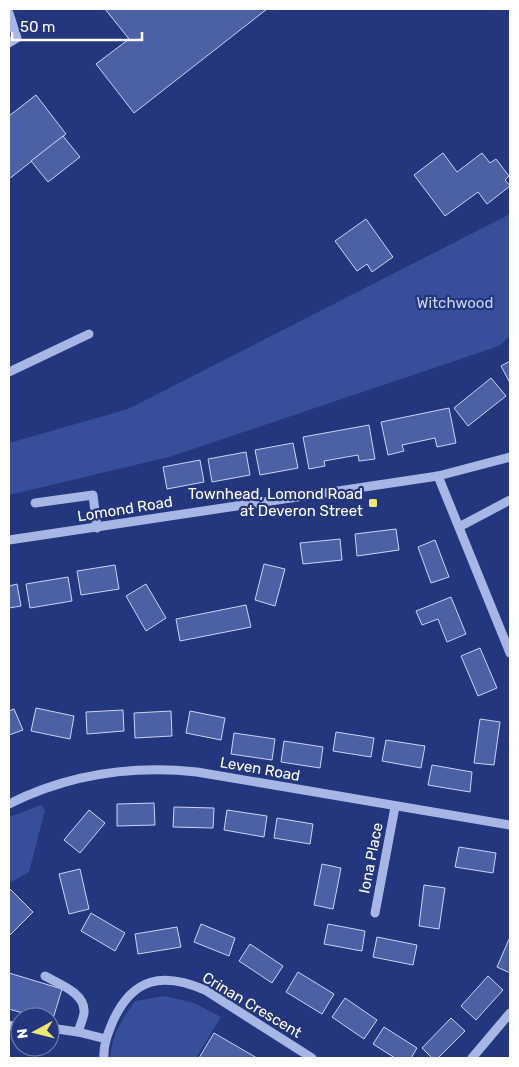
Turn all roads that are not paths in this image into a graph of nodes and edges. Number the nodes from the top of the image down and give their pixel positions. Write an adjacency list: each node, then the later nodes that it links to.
1 (9, 11): 2 (street)
2 (9, 43)
3 (90, 334): 4 (street)
4 (9, 372)
5 (510, 457): 6 (street, Lomond Road)
6 (438, 476): 9 (street); 10 (street, Lomond Road)
7 (510, 500): 9 (street)
8 (35, 503): 10 (street)
9 (459, 527): 12 (street)
10 (98, 528): 11 (street, Lomond Road)
11 (9, 540)
12 (510, 653)
13 (9, 804): 14 (street, Leven Road)
14 (395, 807): 15 (street, Leven Road); 16 (street, Iona Place)
15 (510, 825)
16 (375, 913)
17 (46, 976): 20 (street)
18 (510, 1013): 24 (street)
19 (60, 1029): 20 (street)
20 (78, 1032): 21 (street)
21 (106, 1039): 22 (street, Crinan Crescent); 23 (street, Crinan Crescent)
22 (104, 1058)
23 (312, 1058)
24 (472, 1058)

